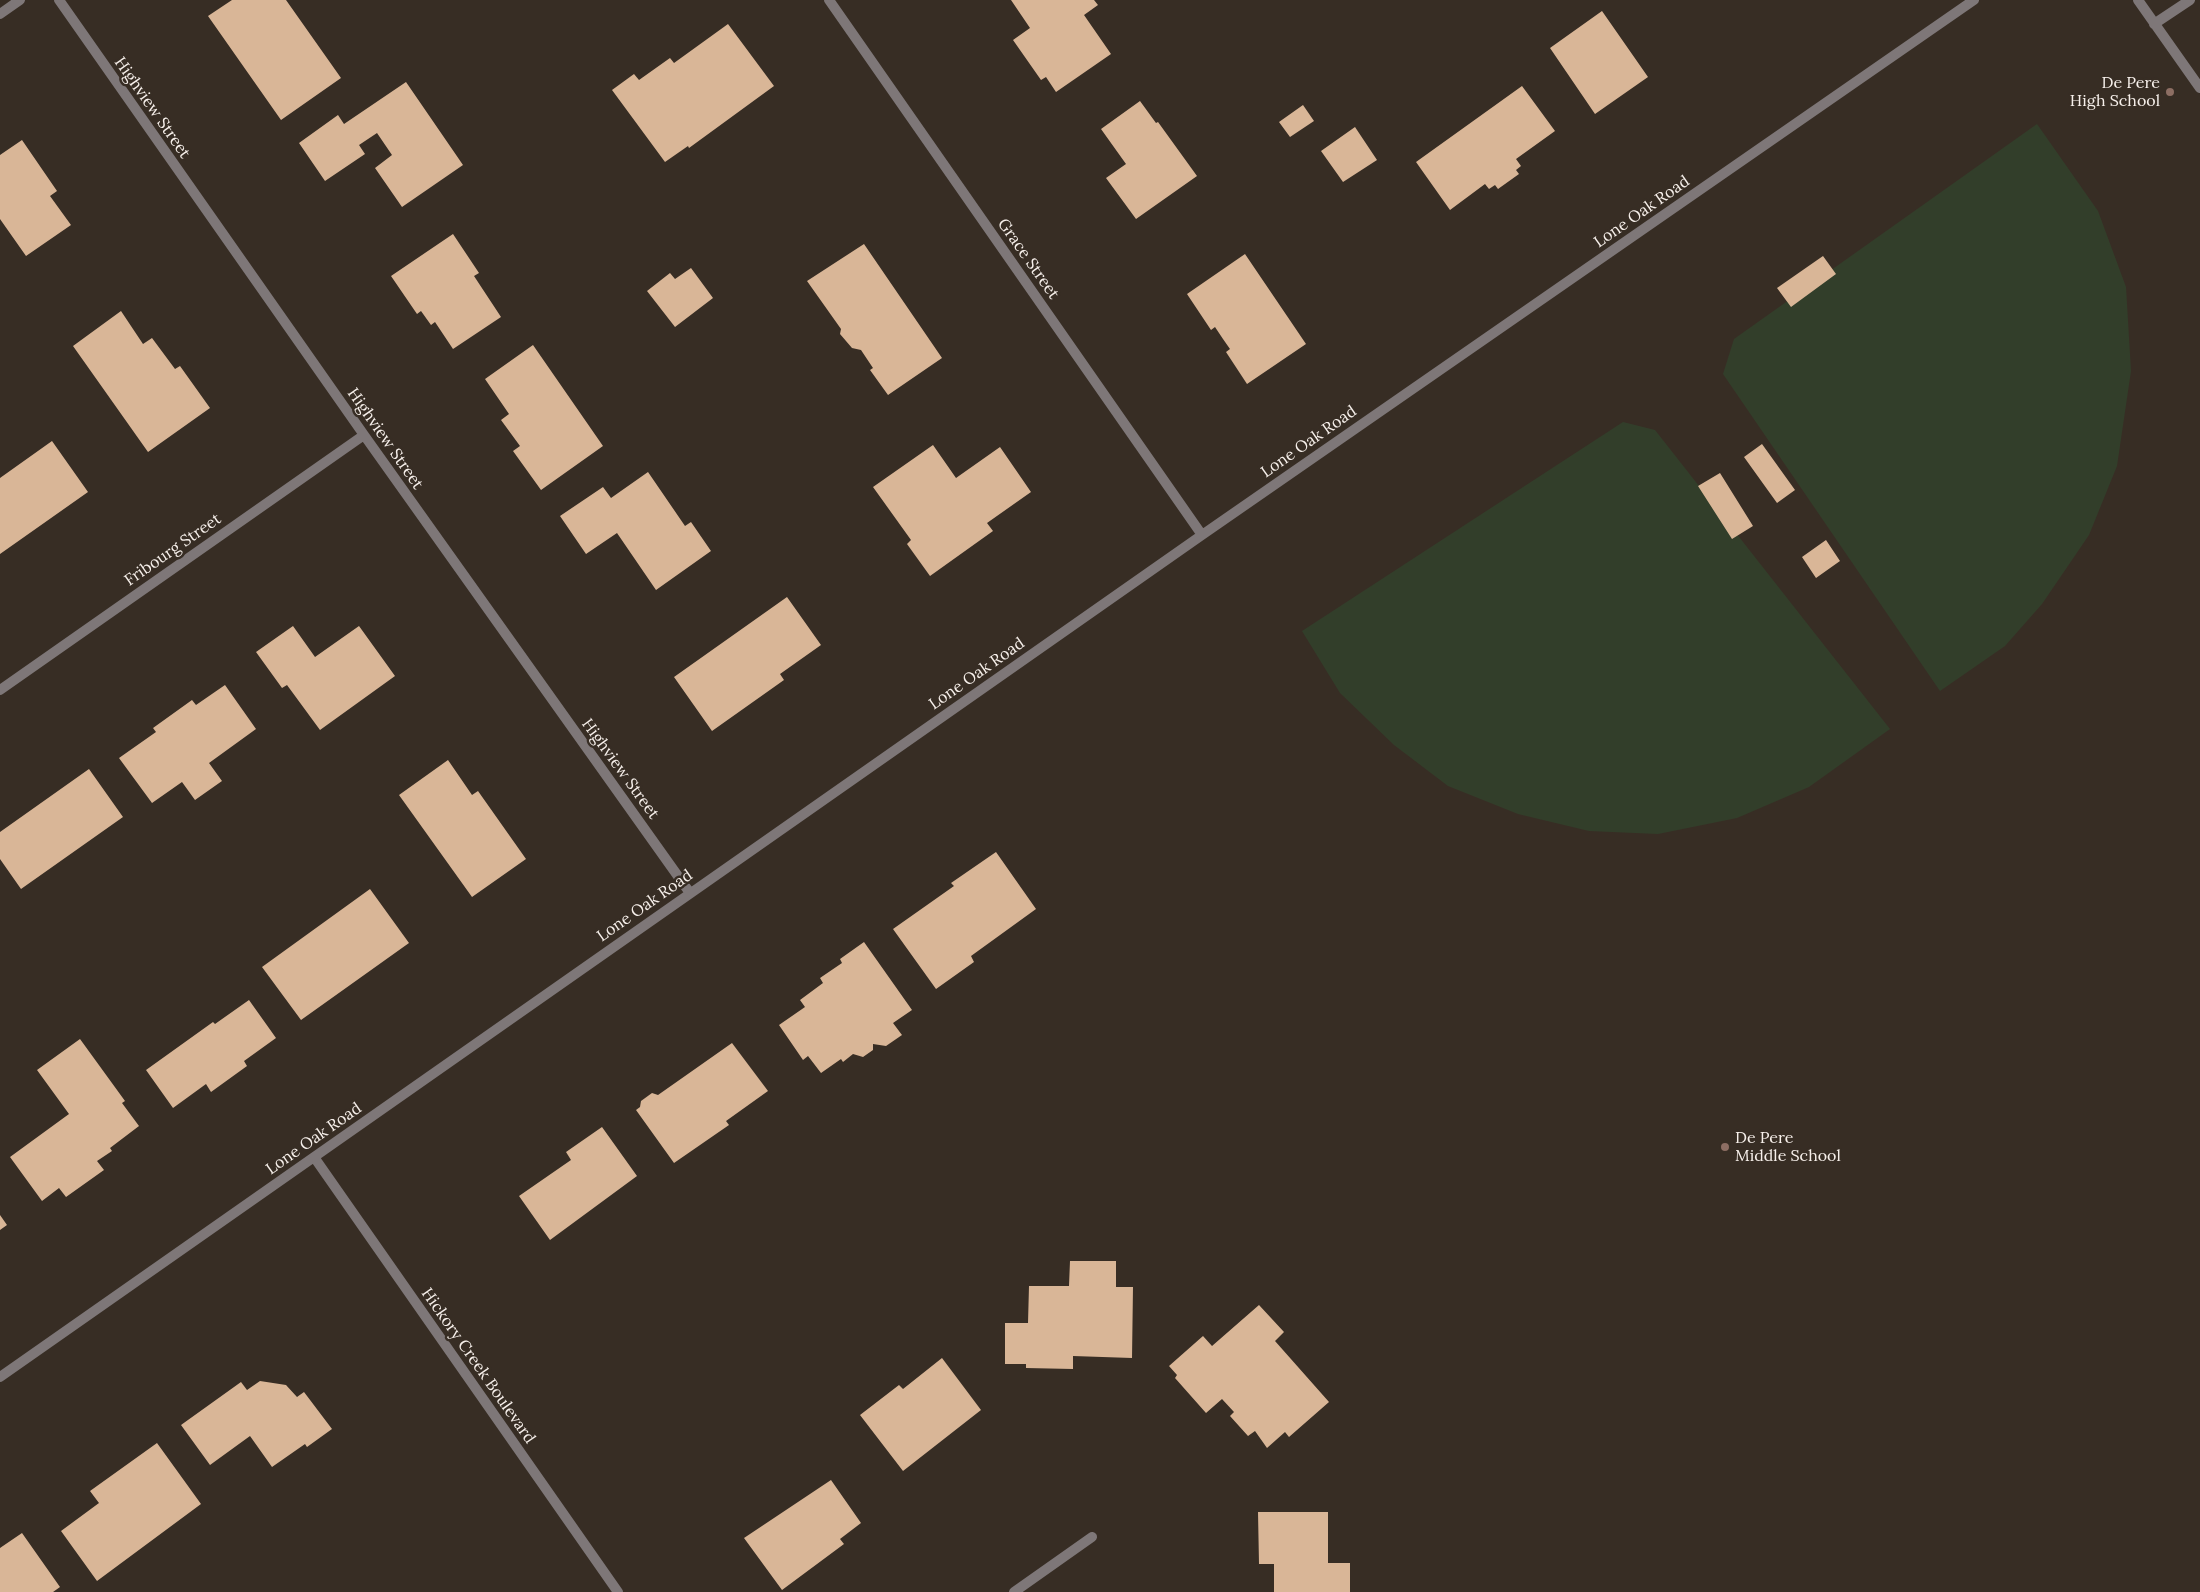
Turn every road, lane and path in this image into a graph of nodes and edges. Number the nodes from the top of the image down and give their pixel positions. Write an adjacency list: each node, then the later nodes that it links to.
1 (20, 0): 7 (street)
2 (59, 0): 10 (street, Highview Street)
3 (829, 0): 11 (street, Grace Street)
4 (1974, 0): 11 (street, Lone Oak Road)
5 (2138, 0): 8 (street)
6 (2190, 0): 8 (street)
7 (0, 14)
8 (2154, 24): 9 (street)
9 (2200, 88)
10 (364, 435): 12 (street, Fribourg Street); 13 (street, Highview Street)
11 (1202, 535): 13 (street, Lone Oak Road)
12 (0, 690)
13 (690, 893): 14 (street, Lone Oak Road)
14 (314, 1157): 15 (street, Lone Oak Road); 17 (street, Hickory Creek Boulevard)
15 (0, 1377)
16 (1092, 1537): 18 (street)
17 (618, 1592)
18 (1014, 1592)

